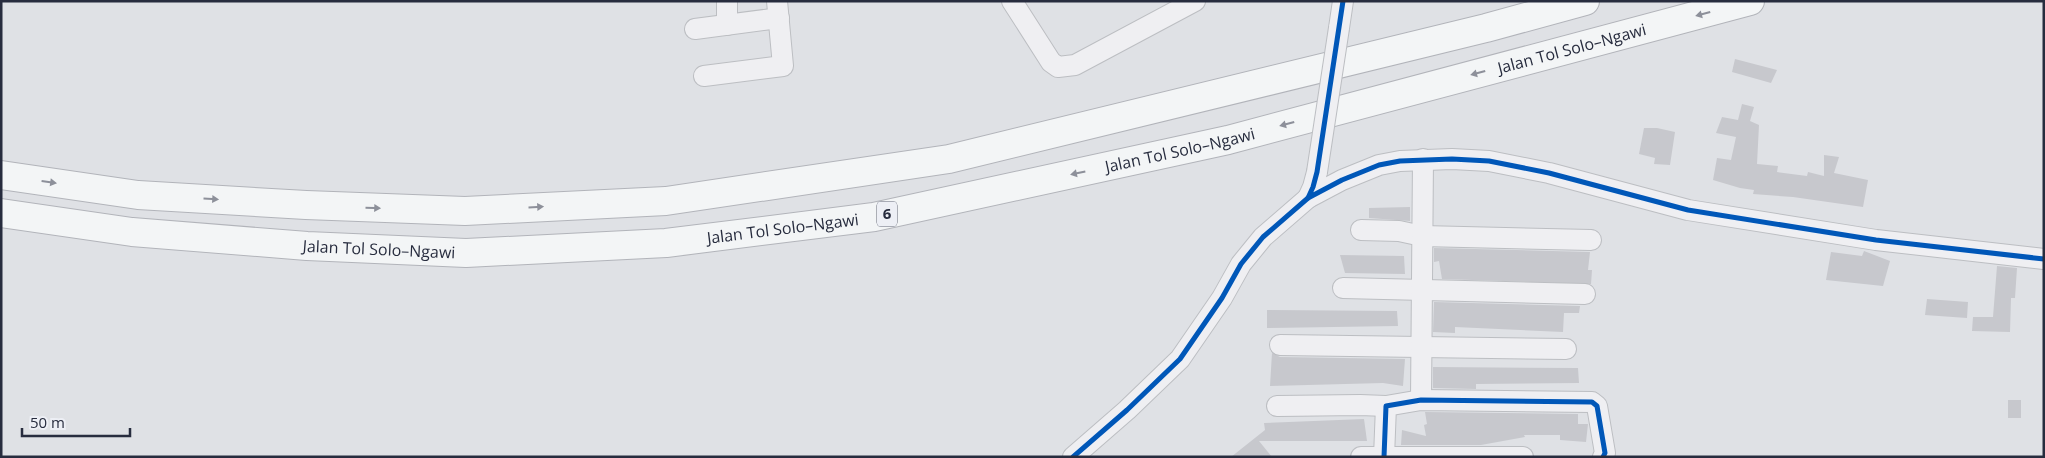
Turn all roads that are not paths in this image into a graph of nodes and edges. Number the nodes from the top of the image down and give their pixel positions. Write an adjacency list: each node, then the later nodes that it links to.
1 (728, 1): 8 (street)
2 (1012, 1): 3 (street)
3 (1195, 1)
4 (1343, 1): 13 (street, bridge)
5 (1585, 1): 12 (highway, one-way to 5)
6 (1750, 1): 14 (highway, Jalan Tol Solo–Ngawi / 6, one-way to 14)
7 (778, 10): 8 (street); 10 (street)
8 (727, 25): 9 (street)
9 (695, 29)
10 (704, 76)
11 (1422, 159): 13 (street); 16 (street); 18 (street)
12 (1, 175)
13 (1308, 198): 29 (street)
14 (1, 213)
15 (1361, 230): 16 (street)
16 (1422, 236): 17 (street); 20 (street)
17 (1591, 240)
18 (2044, 259)
19 (1343, 288): 20 (street)
20 (1422, 290): 21 (street); 23 (street)
21 (1585, 294)
22 (1280, 345): 23 (street)
23 (1422, 347): 24 (street); 25 (street)
24 (1566, 349)
25 (1421, 400): 27 (street); 32 (street)
26 (1278, 406): 27 (street)
27 (1386, 406): 28 (street)
28 (1384, 456): 30 (street); 31 (street)
29 (1073, 457)
30 (1362, 457)
31 (1523, 457)
32 (1602, 457)

